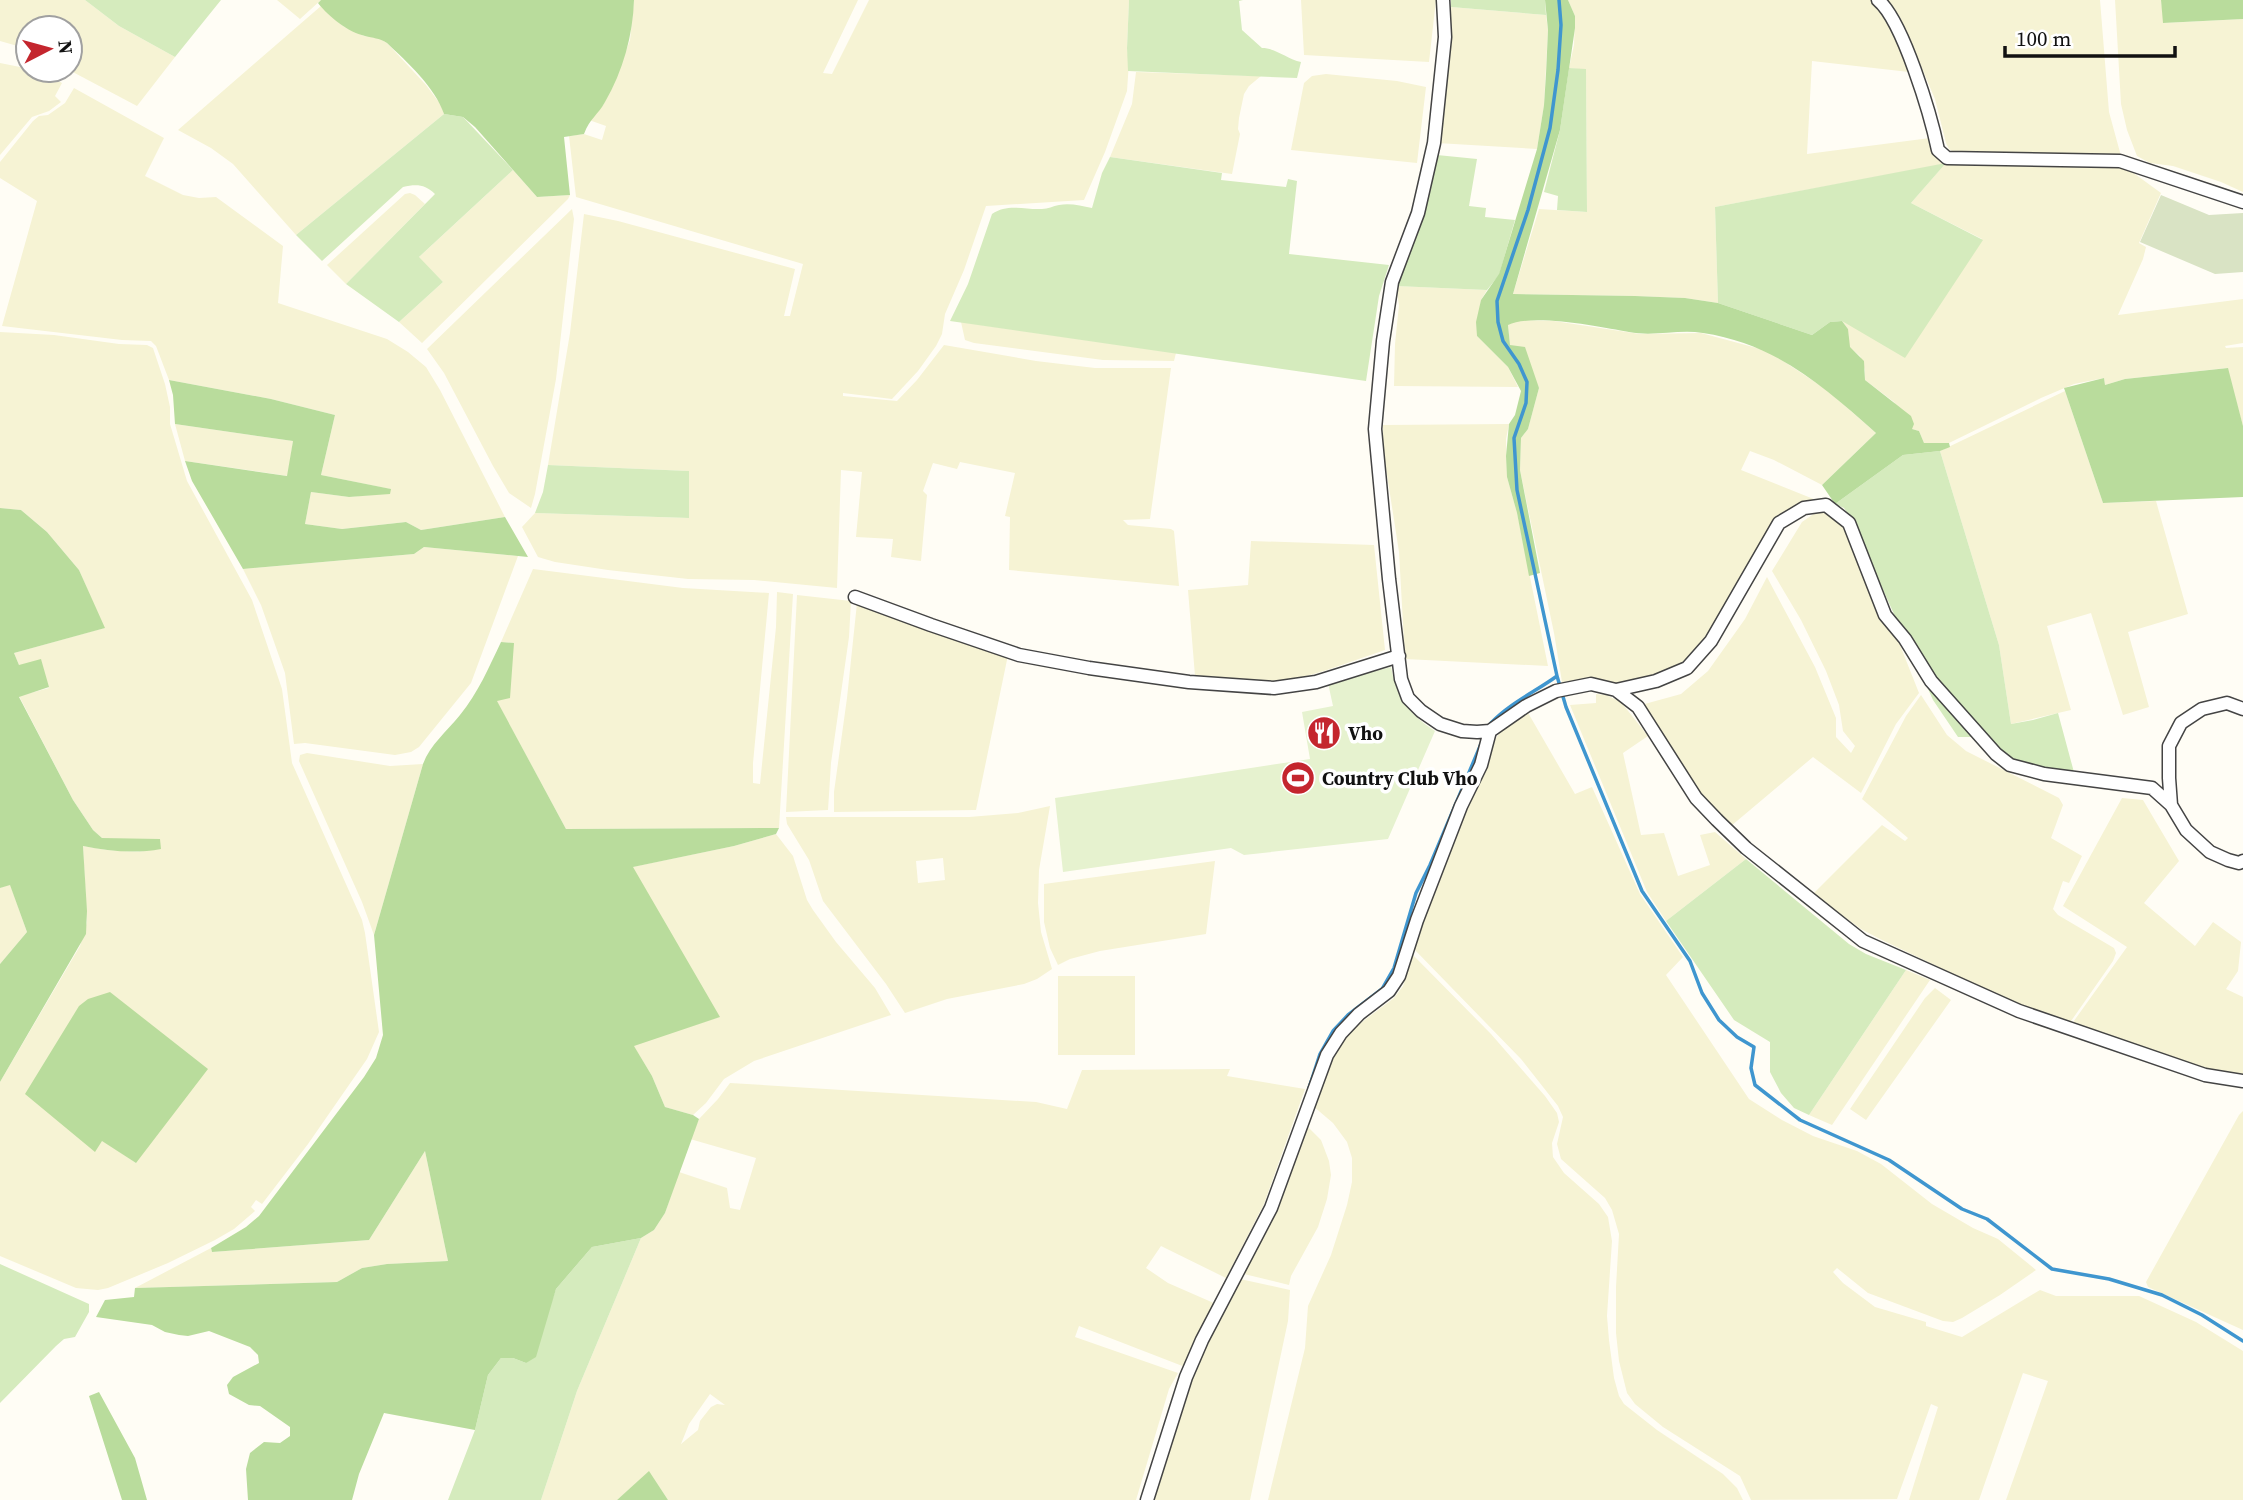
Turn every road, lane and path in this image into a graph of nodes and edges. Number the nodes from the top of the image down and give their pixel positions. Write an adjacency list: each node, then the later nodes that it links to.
1 (1443, 0): 5 (street)
2 (1878, 0): 3 (street)
3 (2243, 202)
4 (855, 597): 5 (street)
5 (1399, 656): 8 (street)
6 (1616, 690): 8 (street); 9 (street); 11 (street)
7 (2243, 709): 9 (street)
8 (1490, 731): 12 (street)
9 (2171, 805): 10 (street)
10 (2243, 861)
11 (2243, 1082)
12 (1147, 1500)

